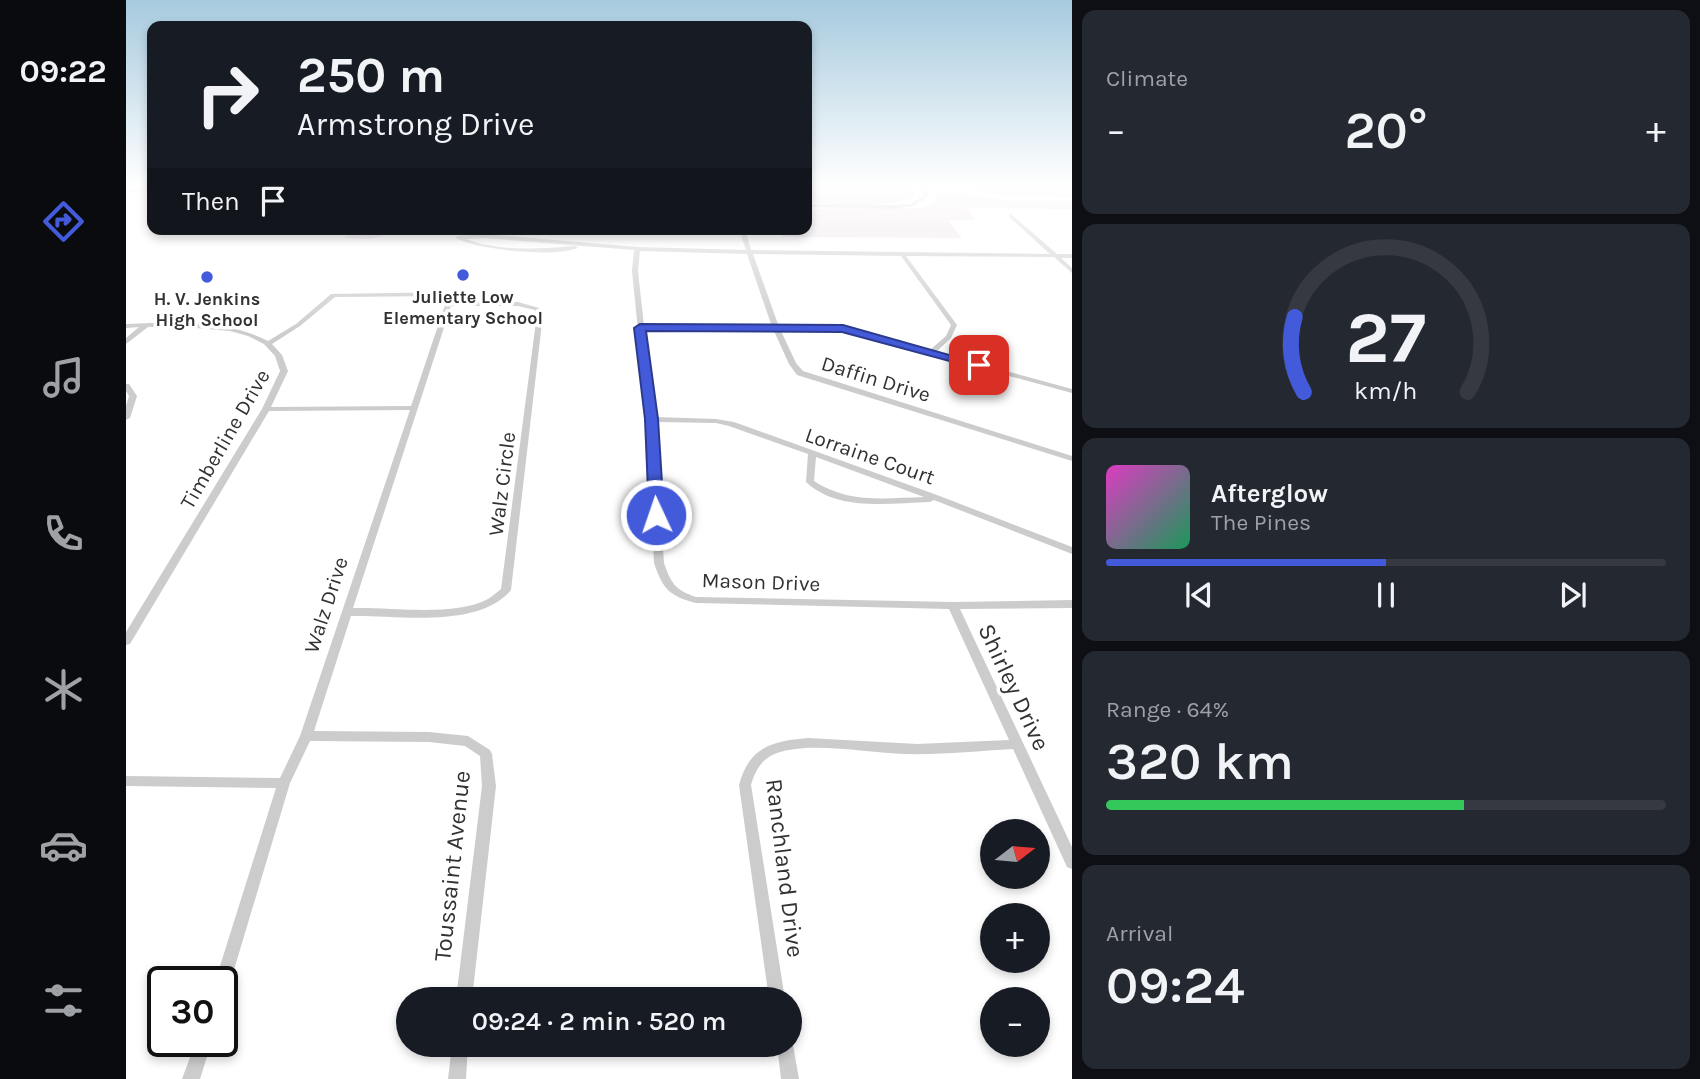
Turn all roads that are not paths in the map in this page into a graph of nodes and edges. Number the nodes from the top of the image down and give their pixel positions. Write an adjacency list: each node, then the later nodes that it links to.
1 (479, 236): 5 (street)
2 (489, 236): 5 (street)
3 (744, 236): 7 (street, Daffin Drive)
4 (1034, 236): 9 (street)
5 (602, 245): 6 (street)
6 (637, 249): 7 (street); 16 (street, Mason Drive)
7 (749, 253): 8 (street); 15 (street, Daffin Drive)
8 (903, 255): 9 (street); 19 (street)
9 (1055, 256): 10 (street); 11 (street)
10 (1072, 256)
11 (1072, 271)
12 (448, 304): 18 (street); 22 (street, Walz Drive); 32 (street, Walz Circle)
13 (147, 325): 14 (street, Timberline Drive); 17 (street); 18 (street, Timberline Drive)
14 (126, 326)
15 (777, 327): 16 (street); 19 (street); 27 (street, Daffin Drive)
16 (640, 328): 25 (street, Mason Drive)
17 (126, 342)
18 (268, 344): 23 (street, Timberline Drive)
19 (932, 352): 21 (street)
20 (126, 386): 24 (street)
21 (1072, 391)
22 (414, 408): 23 (street); 32 (street, Walz Drive)
23 (266, 410): 33 (street, Timberline Drive)
24 (126, 418)
25 (652, 419): 26 (street, Lorraine Court); 31 (street, Mason Drive)
26 (812, 454): 28 (street, Lorraine Court); 28 (street)
27 (1072, 459)
28 (934, 497): 29 (street, Lorraine Court)
29 (1072, 551)
30 (1072, 604): 31 (street, Mason Drive)
31 (953, 606): 35 (street, Shirley Drive)
32 (348, 612): 34 (street, Walz Drive)
33 (126, 641)
34 (306, 736): 37 (street, Walz Drive); 40 (street, Toussaint Avenue)
35 (1017, 744): 38 (street, Shirley Drive); 41 (street, Ranchland Drive)
36 (126, 781): 37 (street)
37 (284, 783): 39 (street, Walz Drive)
38 (1072, 863)
39 (227, 966)
40 (465, 987)
41 (776, 987)
42 (199, 1057): 45 (street)
43 (459, 1057): 46 (street)
44 (787, 1057): 47 (street)
45 (191, 1079)
46 (457, 1079)
47 (790, 1079)

